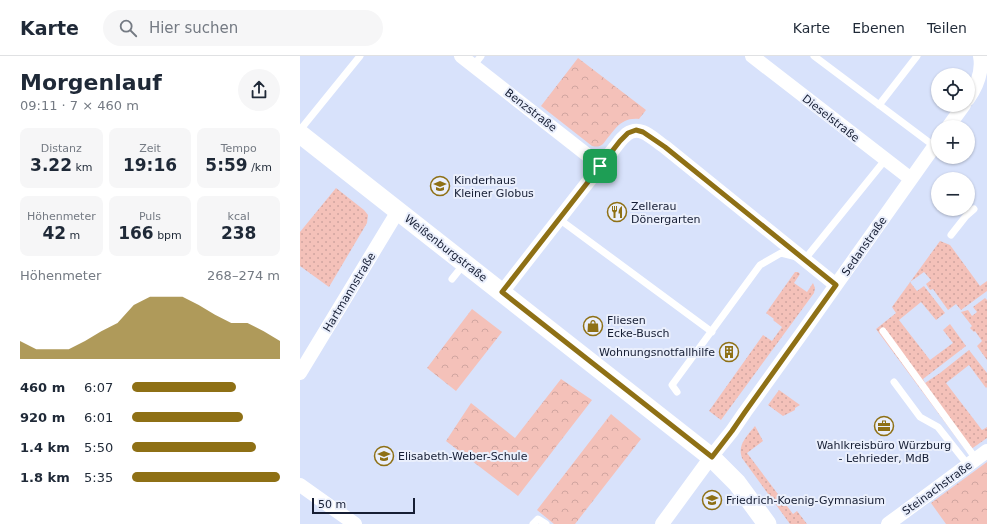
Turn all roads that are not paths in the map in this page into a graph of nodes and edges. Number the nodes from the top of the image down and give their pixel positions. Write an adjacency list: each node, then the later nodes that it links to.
1 (360, 56): 10 (lane)
2 (461, 56): 6 (street, Benzstraße)
3 (752, 56): 14 (street, Dieselstraße)
4 (814, 56): 9 (lane)
5 (915, 56): 9 (lane)
6 (478, 61): 15 (street, Benzstraße)
7 (983, 63): 8 (street)
8 (975, 87)
9 (879, 105): 12 (lane)
10 (300, 130)
11 (300, 134): 17 (street, Weißenburgstraße)
12 (931, 141)
13 (931, 151): 16 (street, Sedanstraße)
14 (885, 160): 16 (street, Dieselstraße); 21 (lane)
15 (600, 166): 19 (street); 21 (street)
16 (911, 179): 24 (street, Sedanstraße)
17 (398, 211): 22 (street, Weißenburgstraße); 28 (street, Hartmannstraße)
18 (966, 216): 20 (lane)
19 (559, 219): 25 (street); 27 (lane)
20 (951, 235)
21 (805, 259): 24 (street); 27 (lane)
22 (464, 263): 23 (lane); 25 (street, Weißenburgstraße)
23 (452, 279)
24 (836, 285): 31 (street, Sedanstraße)
25 (502, 292): 31 (street, Weißenburgstraße)
26 (883, 331): 32 (lane)
27 (712, 332): 30 (lane)
28 (300, 373)
29 (894, 382): 32 (lane)
30 (677, 392)
31 (712, 457): 37 (street, Sedanstraße); 38 (street, Weißenburgstraße)
32 (977, 458): 39 (street, Steinachstraße)
33 (300, 485): 34 (street)
34 (355, 524)
35 (533, 524): 36 (lane)
36 (546, 524)
37 (662, 524)
38 (767, 524)
39 (888, 524)

